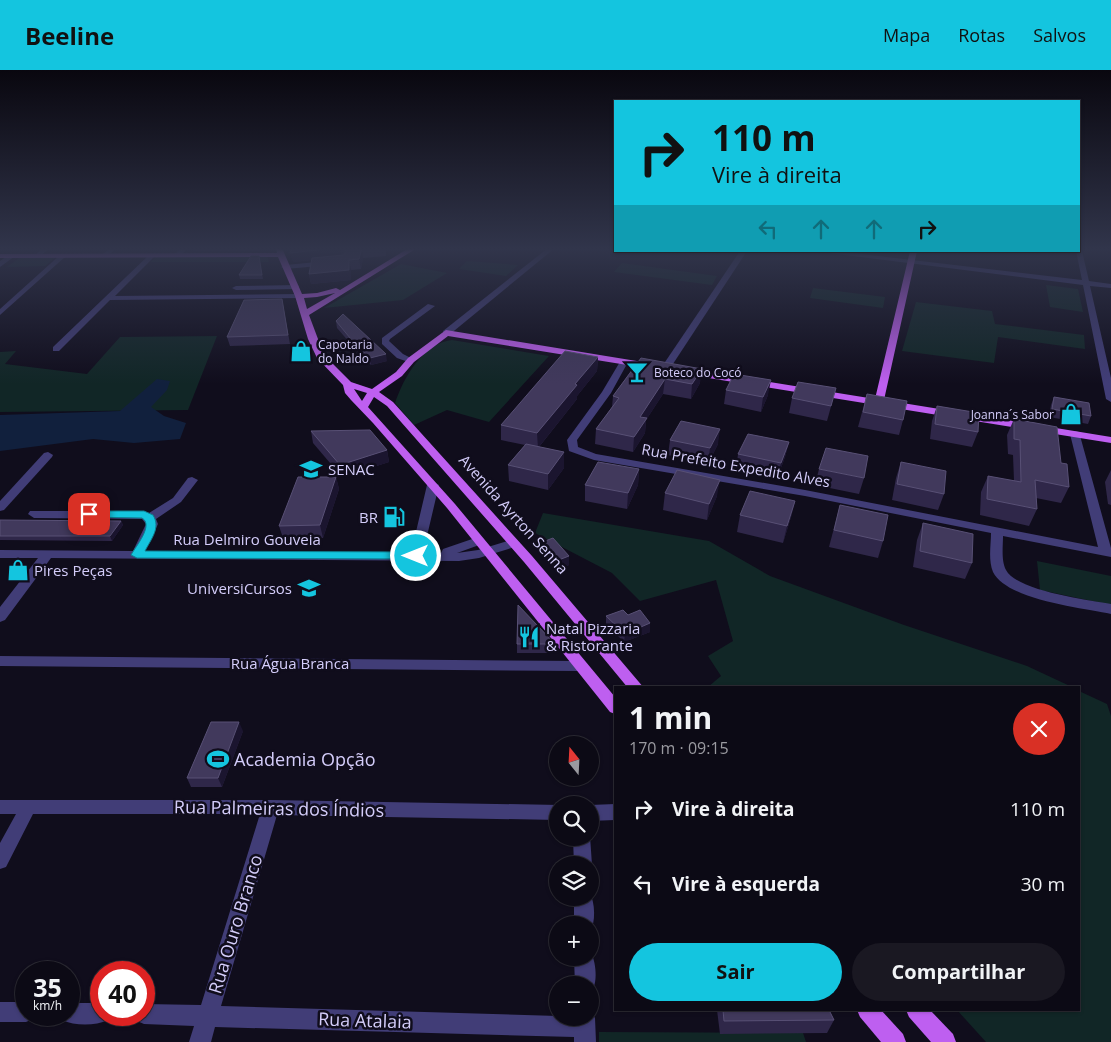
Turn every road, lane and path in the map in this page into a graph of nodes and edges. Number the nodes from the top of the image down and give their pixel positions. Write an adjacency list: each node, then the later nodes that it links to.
1 (21, 293): 12 (street)
2 (114, 293): 10 (street)
3 (326, 293): 9 (main road)
4 (340, 293): 13 (main road)
5 (495, 293): 14 (street)
6 (716, 293): 18 (street)
7 (905, 293): 23 (main road)
8 (1087, 293): 22 (street)
9 (299, 296): 10 (street); 13 (main road)
10 (109, 298): 15 (street)
11 (431, 306): 16 (street)
12 (0, 313)
13 (305, 314): 20 (main road)
14 (446, 333): 16 (main road); 17 (main road)
15 (56, 349)
16 (411, 360): 19 (main road)
17 (624, 362): 18 (main road); 34 (street, Rua Prefeito Expedito Alves)
18 (666, 368): 23 (main road)
19 (399, 374): 21 (main road); 24 (main road)
20 (349, 386): 21 (main road); 25 (main road)
21 (373, 392): 24 (main road, Avenida Ayrton Senna); 25 (main road)
22 (1111, 399)
23 (879, 403): 26 (main road)
24 (390, 404): 35 (main road, Avenida Ayrton Senna)
25 (363, 408): 30 (main road)
26 (1075, 434): 27 (main road); 37 (street, Rua Prefeito Expedito Alves)
27 (1111, 440)
28 (48, 455): 31 (street)
29 (192, 480): 33 (street)
30 (433, 485): 36 (main road); 41 (street)
31 (0, 508)
32 (34, 514): 33 (street)
33 (150, 518): 40 (street)
34 (997, 530): 37 (street, Rua Prefeito Expedito Alves); 42 (street)
35 (514, 544): 36 (street, Rua Delmiro Gouveia); 46 (main road, Avenida Ayrton Senna)
36 (482, 547): 41 (street, Rua Delmiro Gouveia); 45 (main road)
37 (1108, 552)
38 (0, 554): 39 (street, Rua Delmiro Gouveia)
39 (47, 555): 40 (street, Rua Delmiro Gouveia); 43 (street)
40 (137, 555): 41 (street, Rua Delmiro Gouveia)
41 (416, 556)
42 (1111, 609)
43 (0, 617)
44 (0, 661): 45 (street, Rua Água Branca)
45 (580, 666): 47 (main road)
46 (635, 686)
47 (614, 707)
48 (0, 807): 50 (street, Rua Palmeiras dos Índios)
49 (271, 807): 50 (street, Rua Palmeiras dos Índios); 51 (street, Rua Palmeiras dos Índios); 60 (street, Rua Ouro Branco)
50 (28, 808): 54 (street)
51 (549, 812)
52 (614, 812): 53 (street)
53 (599, 813)
54 (0, 861)
55 (868, 1011): 63 (main road)
56 (917, 1011): 64 (main road)
57 (0, 1012): 58 (street)
58 (15, 1012)
59 (155, 1014): 60 (street, Rua Atalaia)
60 (208, 1015): 61 (street, Rua Atalaia); 62 (street, Rua Ouro Branco)
61 (585, 1029)
62 (200, 1042)
63 (895, 1042)
64 (944, 1042)

